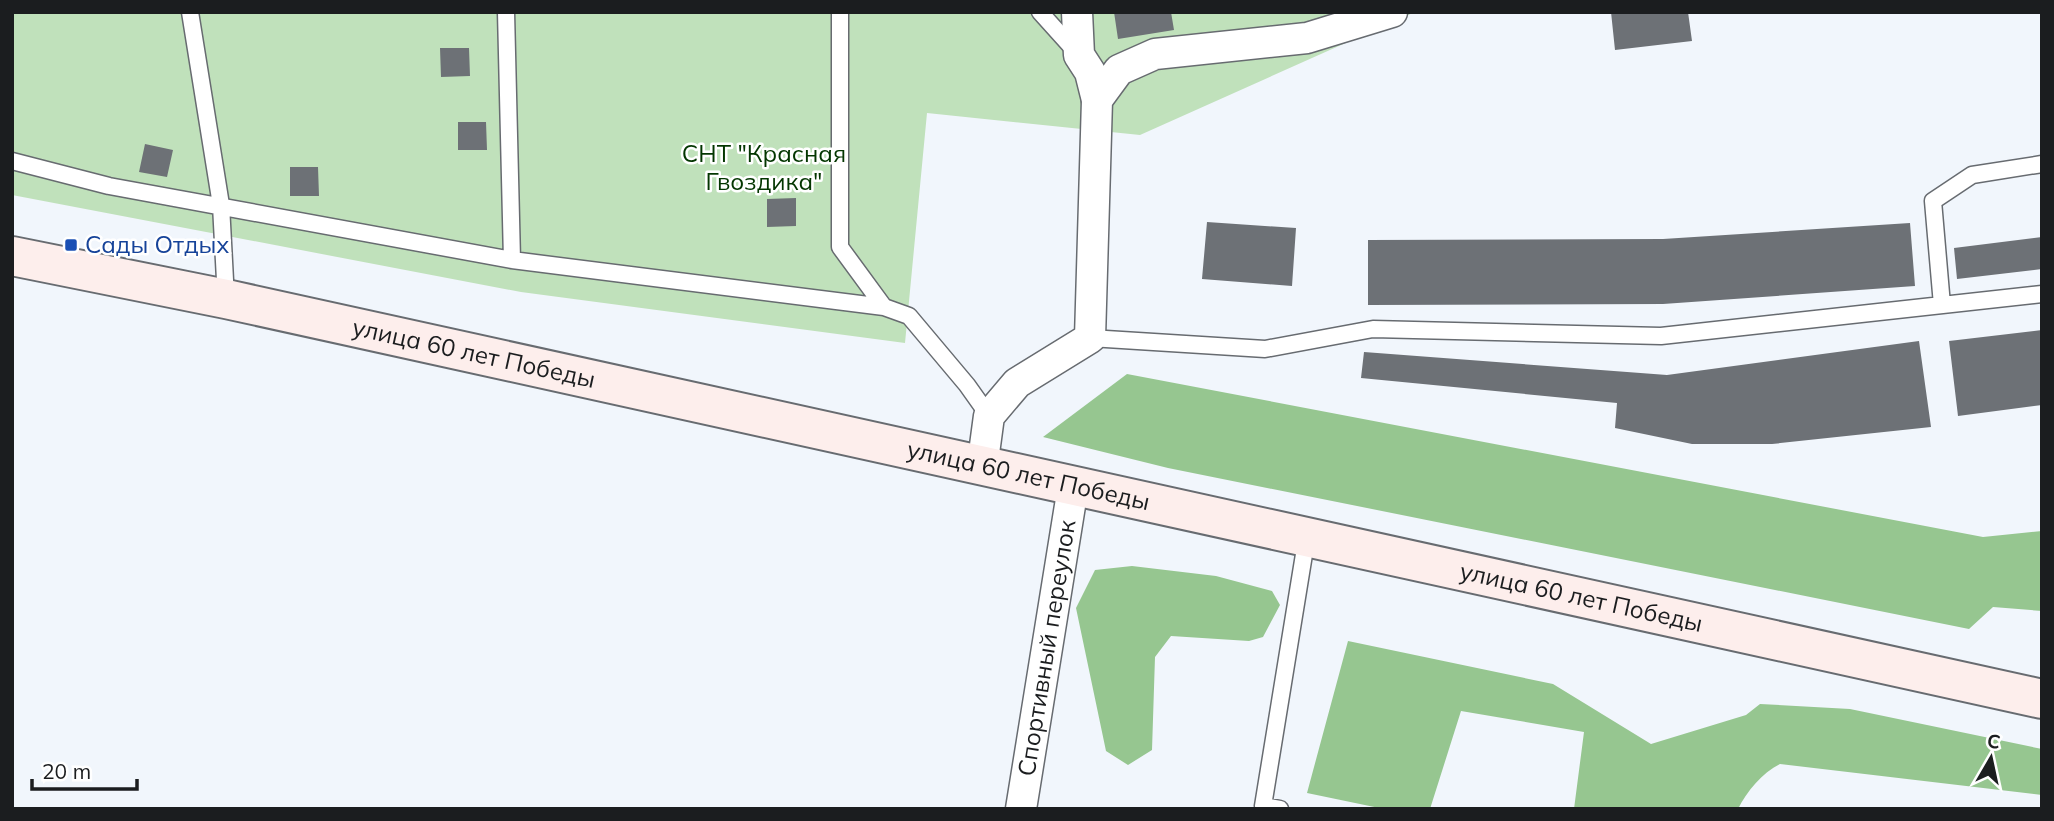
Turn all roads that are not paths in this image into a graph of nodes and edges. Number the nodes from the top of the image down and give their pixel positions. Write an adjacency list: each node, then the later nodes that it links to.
1 (190, 12): 11 (lane)
2 (506, 12): 13 (lane)
3 (840, 12): 17 (lane)
4 (1040, 12): 7 (lane)
5 (1077, 12): 7 (street)
6 (1392, 12): 8 (street)
7 (1079, 55): 8 (street)
8 (1097, 100): 18 (street)
9 (12, 161): 11 (lane)
10 (2042, 164): 16 (lane)
11 (221, 205): 13 (lane); 15 (lane)
12 (12, 256): 15 (street, улица 60 лет Победы)
13 (512, 260): 17 (lane)
14 (2042, 294): 16 (lane)
15 (226, 299): 20 (street, улица 60 лет Победы)
16 (1942, 305): 18 (lane)
17 (884, 307): 19 (lane)
18 (1090, 338): 19 (street)
19 (989, 416): 20 (street)
20 (982, 468): 21 (street, улица 60 лет Победы)
21 (1073, 487): 22 (street, улица 60 лет Победы); 25 (street, Спортивный переулок)
22 (1307, 536): 23 (street, улица 60 лет Победы); 24 (lane)
23 (2042, 699)
24 (1263, 807): 26 (lane)
25 (1021, 809)
26 (1280, 809)

